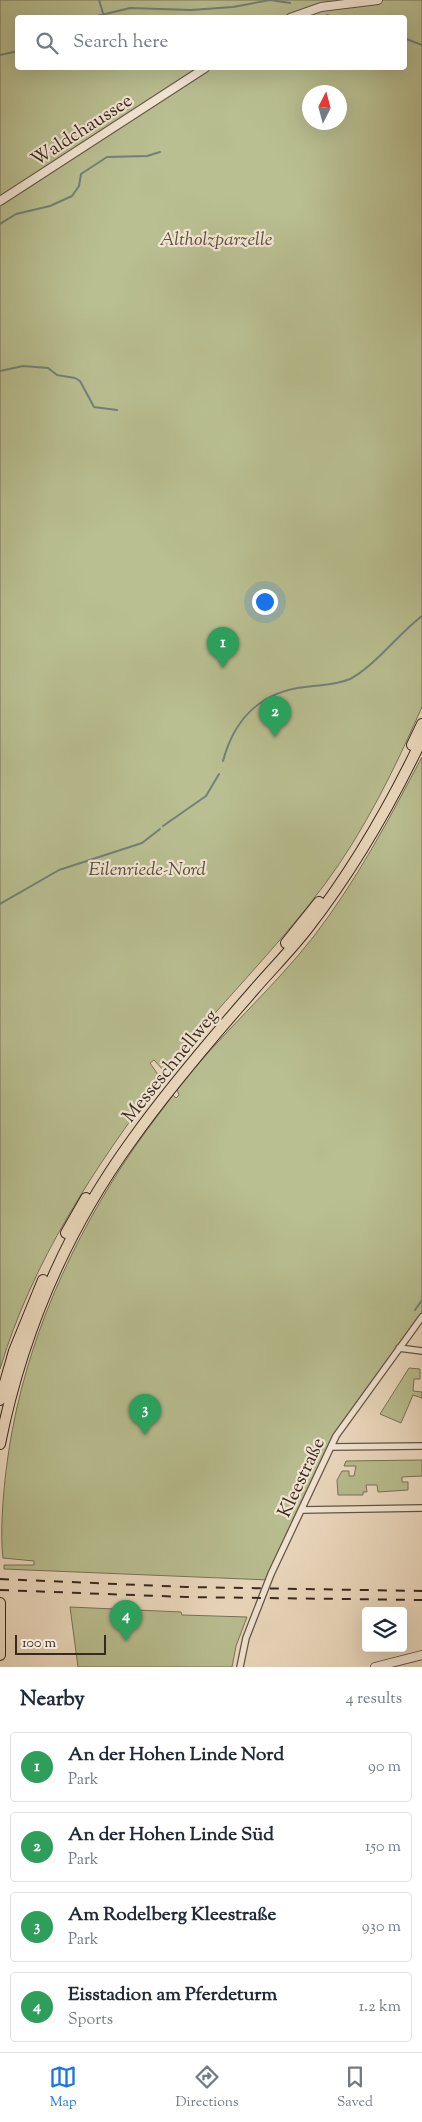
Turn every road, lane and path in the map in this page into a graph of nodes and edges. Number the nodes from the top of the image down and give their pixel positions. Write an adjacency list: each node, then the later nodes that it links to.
1 (378, 0): 2 (street)
2 (298, 15)
3 (202, 70): 4 (street, Waldchaussee)
4 (0, 201)
5 (422, 724): 10 (highway, Messeschnellweg)
6 (422, 739): 11 (highway, Messeschnellweg)
7 (422, 1317): 8 (street, Kleestraße)
8 (399, 1348): 9 (street); 13 (street, Kleestraße)
9 (422, 1351)
10 (0, 1400)
11 (0, 1444)
12 (422, 1446): 13 (street)
13 (330, 1447): 15 (street, Kleestraße)
14 (422, 1508): 15 (street)
15 (302, 1510): 20 (street, Kleestraße)
16 (0, 1603): 17 (highway)
17 (0, 1655)
18 (422, 1655): 19 (street)
19 (379, 1666)
20 (240, 1667)

